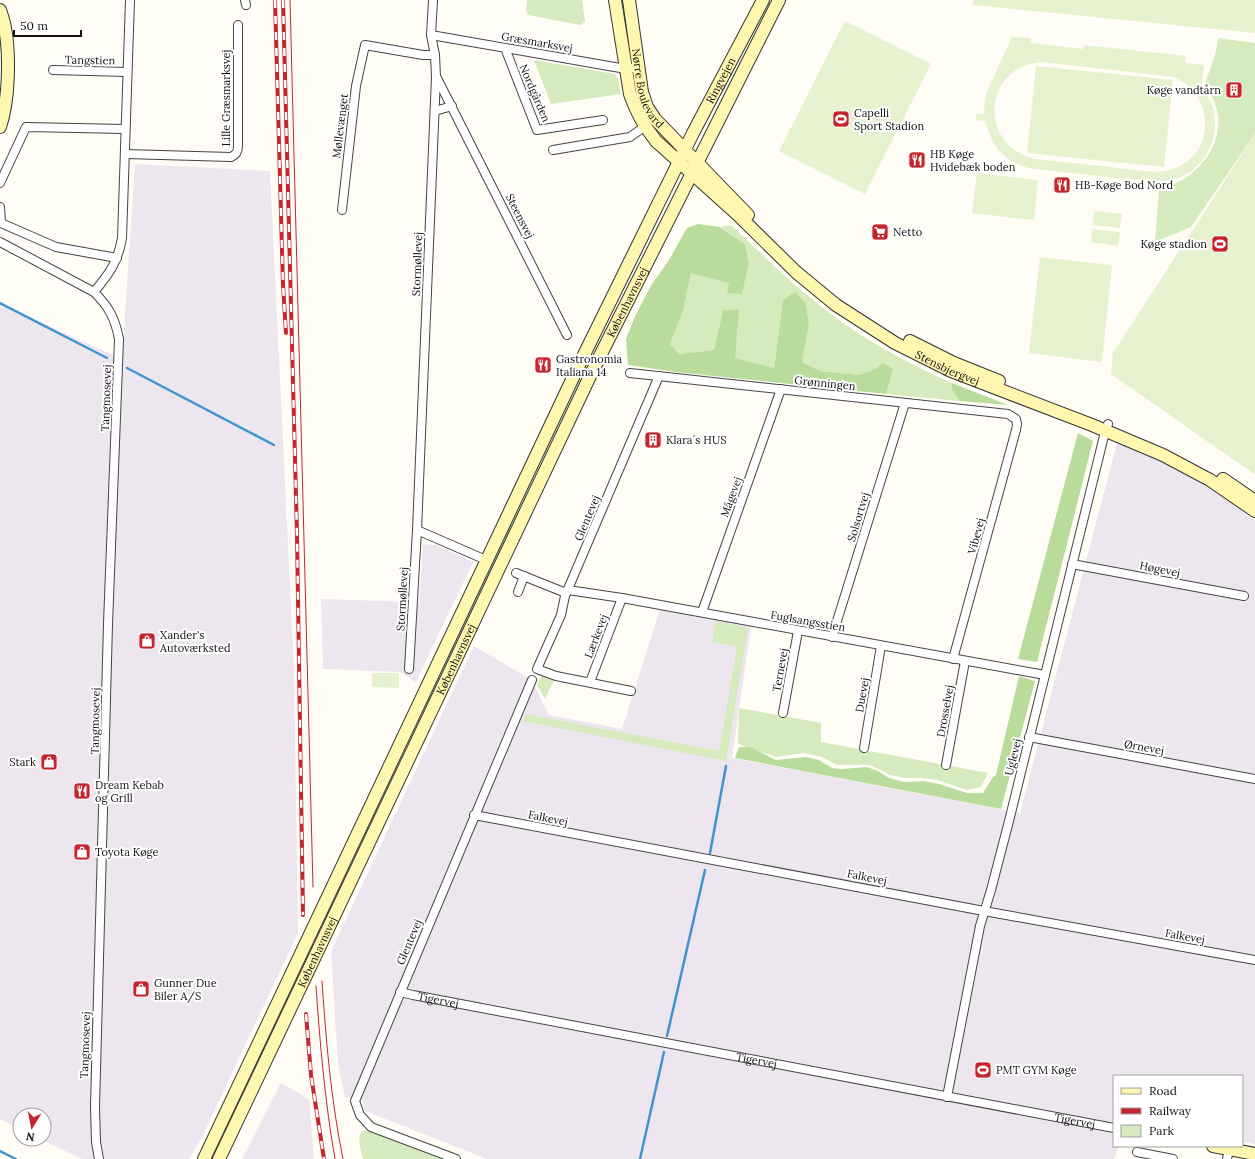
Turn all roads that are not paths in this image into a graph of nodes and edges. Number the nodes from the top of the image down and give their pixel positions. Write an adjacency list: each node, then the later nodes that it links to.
1 (130, 0): 15 (street)
2 (433, 0): 9 (street, Stormøllevej)
3 (615, 0): 13 (main road, Nørre Boulevard)
4 (629, 0): 12 (main road, Nørre Boulevard)
5 (763, 0): 23 (main road, Ringvejen)
6 (778, 0): 27 (main road, Ringvejen)
7 (0, 10): 20 (main road)
8 (238, 25): 25 (street, Lille Græsmarksvej)
9 (431, 35): 10 (street, Græsmarksvej); 11 (street, Stormøllevej)
10 (505, 48): 13 (street, Græsmarksvej); 19 (street, Nordgården)
11 (435, 55): 16 (street, Stormøllevej); 31 (street, Møllevænget)
12 (638, 67): 13 (street, Græsmarksvej); 23 (main road, Nørre Boulevard)
13 (626, 68): 21 (main road, Nørre Boulevard)
14 (53, 70): 15 (street, Tangstien)
15 (127, 72): 22 (street)
16 (436, 77): 17 (street, Steensvej); 18 (street, Stormøllevej)
17 (452, 106): 18 (street); 35 (street, Steensvej)
18 (435, 111): 44 (street, Stormøllevej)
19 (603, 120)
20 (0, 127)
21 (644, 127): 24 (street, Nørre Boulevard); 26 (main road, Nørre Boulevard)
22 (125, 129): 25 (street); 29 (street)
23 (685, 149): 26 (main road, Ringvejen); 27 (main road, Nørre Boulevard)
24 (553, 150)
25 (125, 154): 33 (street)
26 (679, 161): 28 (main road, Stensbjergvej); 45 (main road, Københavnsvej)
27 (697, 162): 28 (main road, Københavnsvej); 41 (main road, Stensbjergvej)
28 (691, 173): 41 (main road, Stensbjergvej); 79 (main road, Københavnsvej)
29 (0, 183)
30 (0, 207): 33 (street)
31 (342, 210)
32 (0, 242): 34 (street, Tangmosevej)
33 (117, 258): 34 (street)
34 (94, 292): 77 (street, Tangmosevej)
35 (567, 335)
36 (630, 373): 37 (street, Grønningen)
37 (659, 376): 38 (street, Grønningen); 47 (street, Glentevej)
38 (781, 389): 39 (street, Grønningen); 51 (street, Mågevej)
39 (905, 403): 40 (street, Grønningen); 53 (street, Solsortvej)
40 (1016, 419): 55 (street, Vibevej)
41 (1107, 428): 42 (main road, Stensbjergvej); 43 (main road, Stensbjergvej); 46 (street, Uglevej)
42 (1255, 501)
43 (1255, 511)
44 (417, 530): 45 (street); 57 (street, Stormøllevej)
45 (486, 560): 78 (main road, Københavnsvej)
46 (1072, 564): 49 (street, Høgevej); 58 (street, Uglevej)
47 (567, 591): 48 (street, Fuglsangsstien); 50 (street, Fuglsangsstien); 60 (street, Glentevej)
48 (518, 592)
49 (1244, 596)
50 (622, 598): 51 (street, Fuglsangsstien); 60 (street, Lærkevej)
51 (702, 612): 52 (street, Fuglsangsstien)
52 (798, 631): 53 (street, Fuglsangsstien); 62 (street, Ternevej)
53 (832, 637): 54 (street, Fuglsangsstien)
54 (881, 646): 55 (street, Fuglsangsstien); 64 (street, Duevej)
55 (954, 659): 56 (street, Fuglsangsstien)
56 (965, 661): 58 (street, Fuglsangsstien); 65 (street, Drosselvej)
57 (409, 668)
58 (1045, 675): 63 (street, Uglevej)
59 (532, 680): 67 (street, Glentevej)
60 (590, 682): 61 (street)
61 (631, 691)
62 (783, 714)
63 (1029, 737): 66 (street, Ørnevej); 68 (street, Uglevej)
64 (864, 748)
65 (946, 765)
66 (1255, 779)
67 (474, 815): 68 (street, Falkevej); 70 (street, Glentevej)
68 (984, 910): 69 (street, Falkevej); 71 (street, Uglevej)
69 (1255, 960)
70 (400, 992): 71 (street, Tigervej); 80 (street, Glentevej)
71 (947, 1097): 72 (street, Tigervej)
72 (1113, 1128)
73 (1215, 1147): 75 (main road)
74 (1137, 1152): 81 (street)
75 (1228, 1154): 76 (main road)
76 (1255, 1154)
77 (99, 1159)
78 (204, 1159)
79 (219, 1159)
80 (456, 1159)
81 (1173, 1159)

